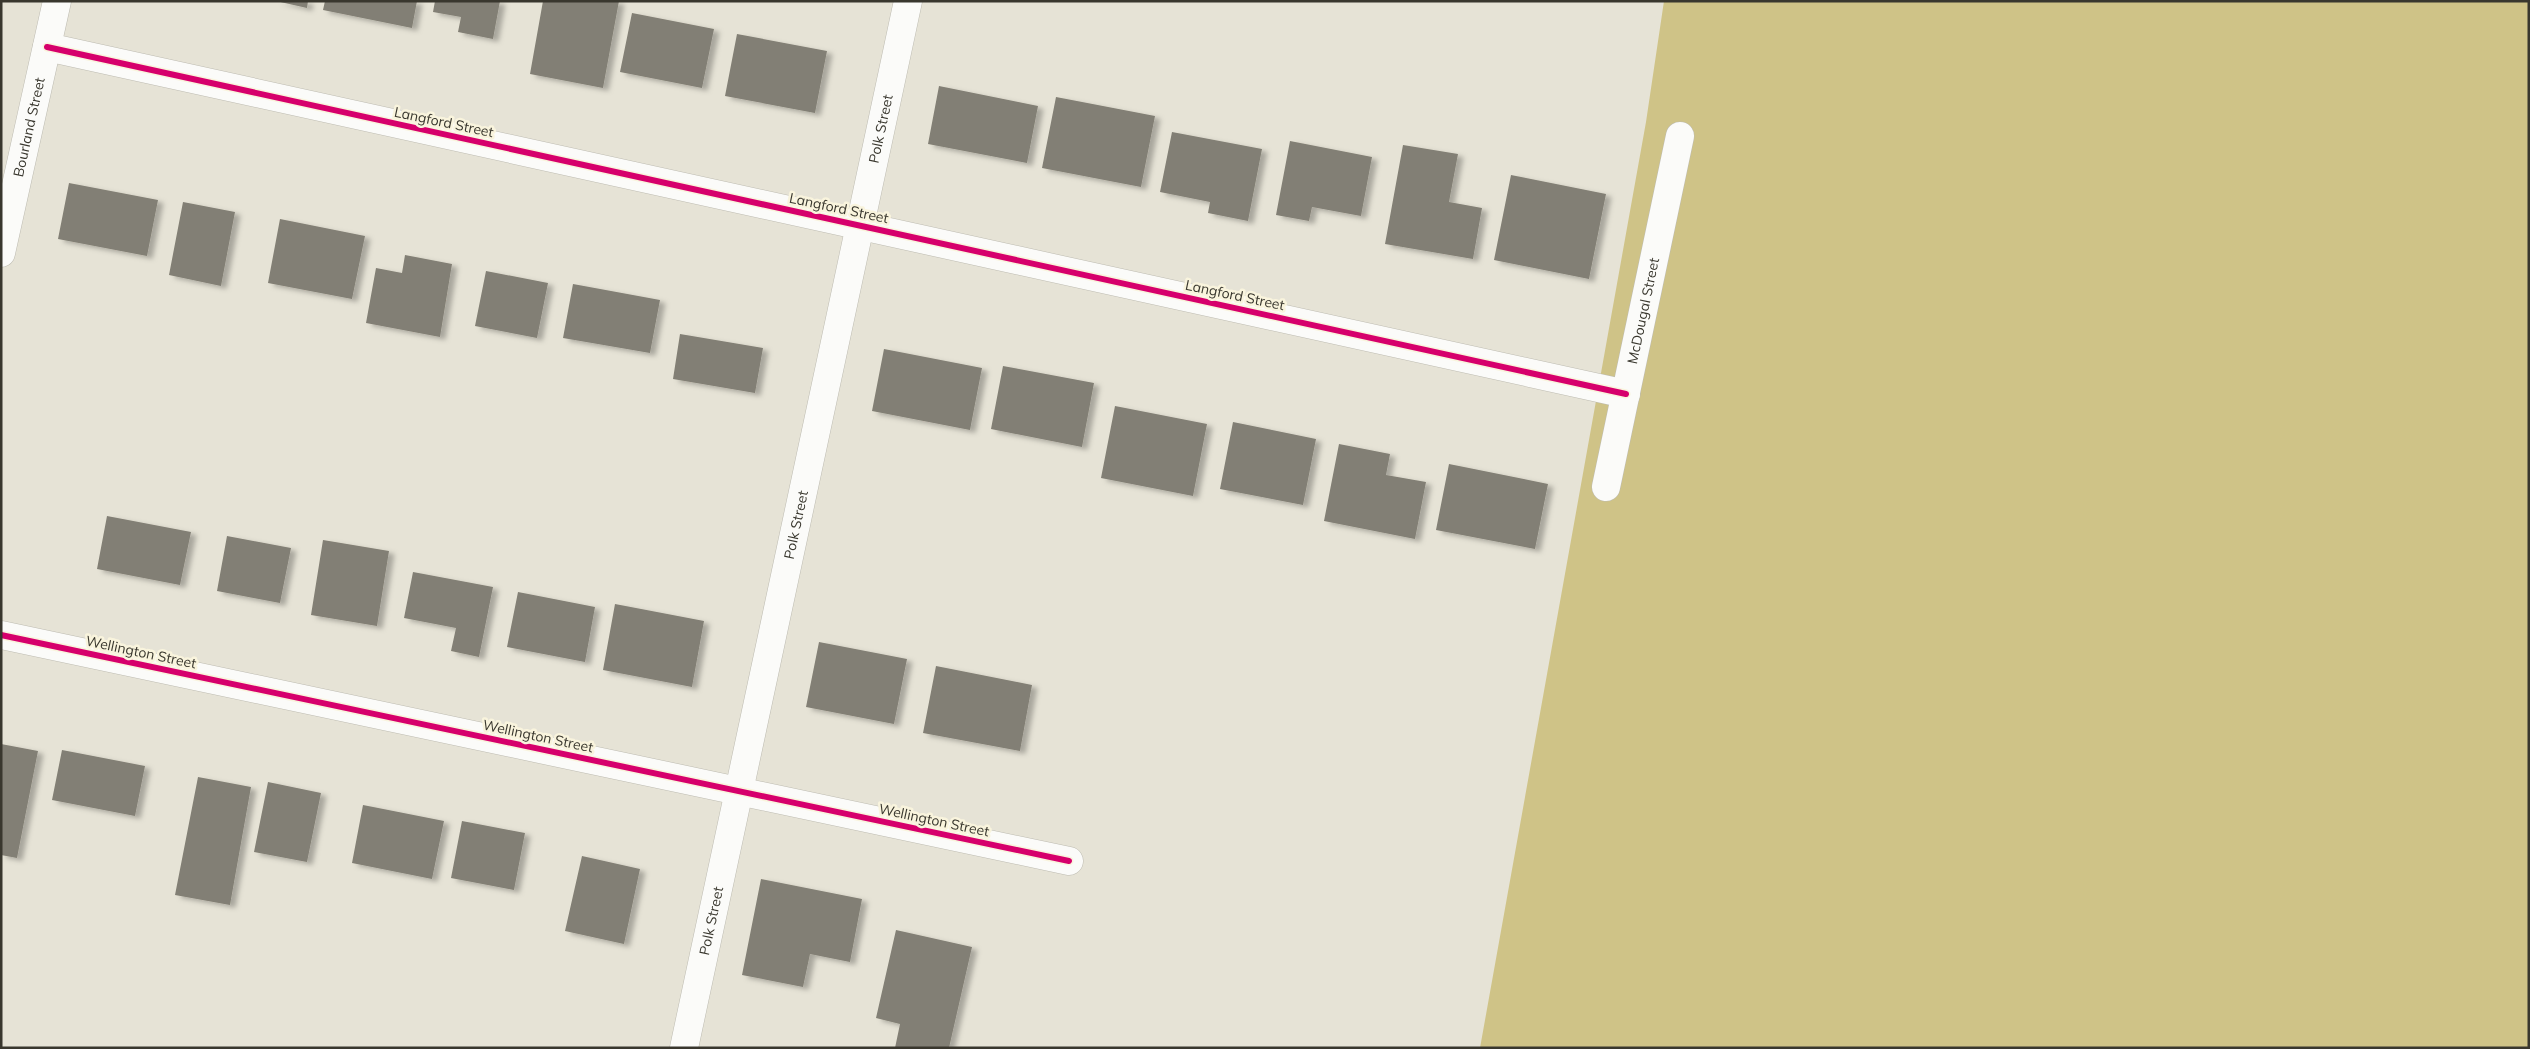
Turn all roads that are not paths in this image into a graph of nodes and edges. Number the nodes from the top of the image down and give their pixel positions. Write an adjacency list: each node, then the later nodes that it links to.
1 (57, 1): 3 (street, Bourland Street)
2 (908, 1): 5 (street, Polk Street)
3 (47, 47): 5 (street, Langford Street); 6 (street, Bourland Street)
4 (1680, 136): 7 (street, McDougal Street)
5 (860, 226): 7 (street, Langford Street); 10 (street, Polk Street)
6 (1, 253)
7 (1626, 394): 8 (street, McDougal Street)
8 (1606, 487)
9 (1, 635): 10 (street, Wellington Street)
10 (738, 791): 11 (street, Wellington Street); 12 (street, Polk Street)
11 (1069, 861)
12 (684, 1048)

